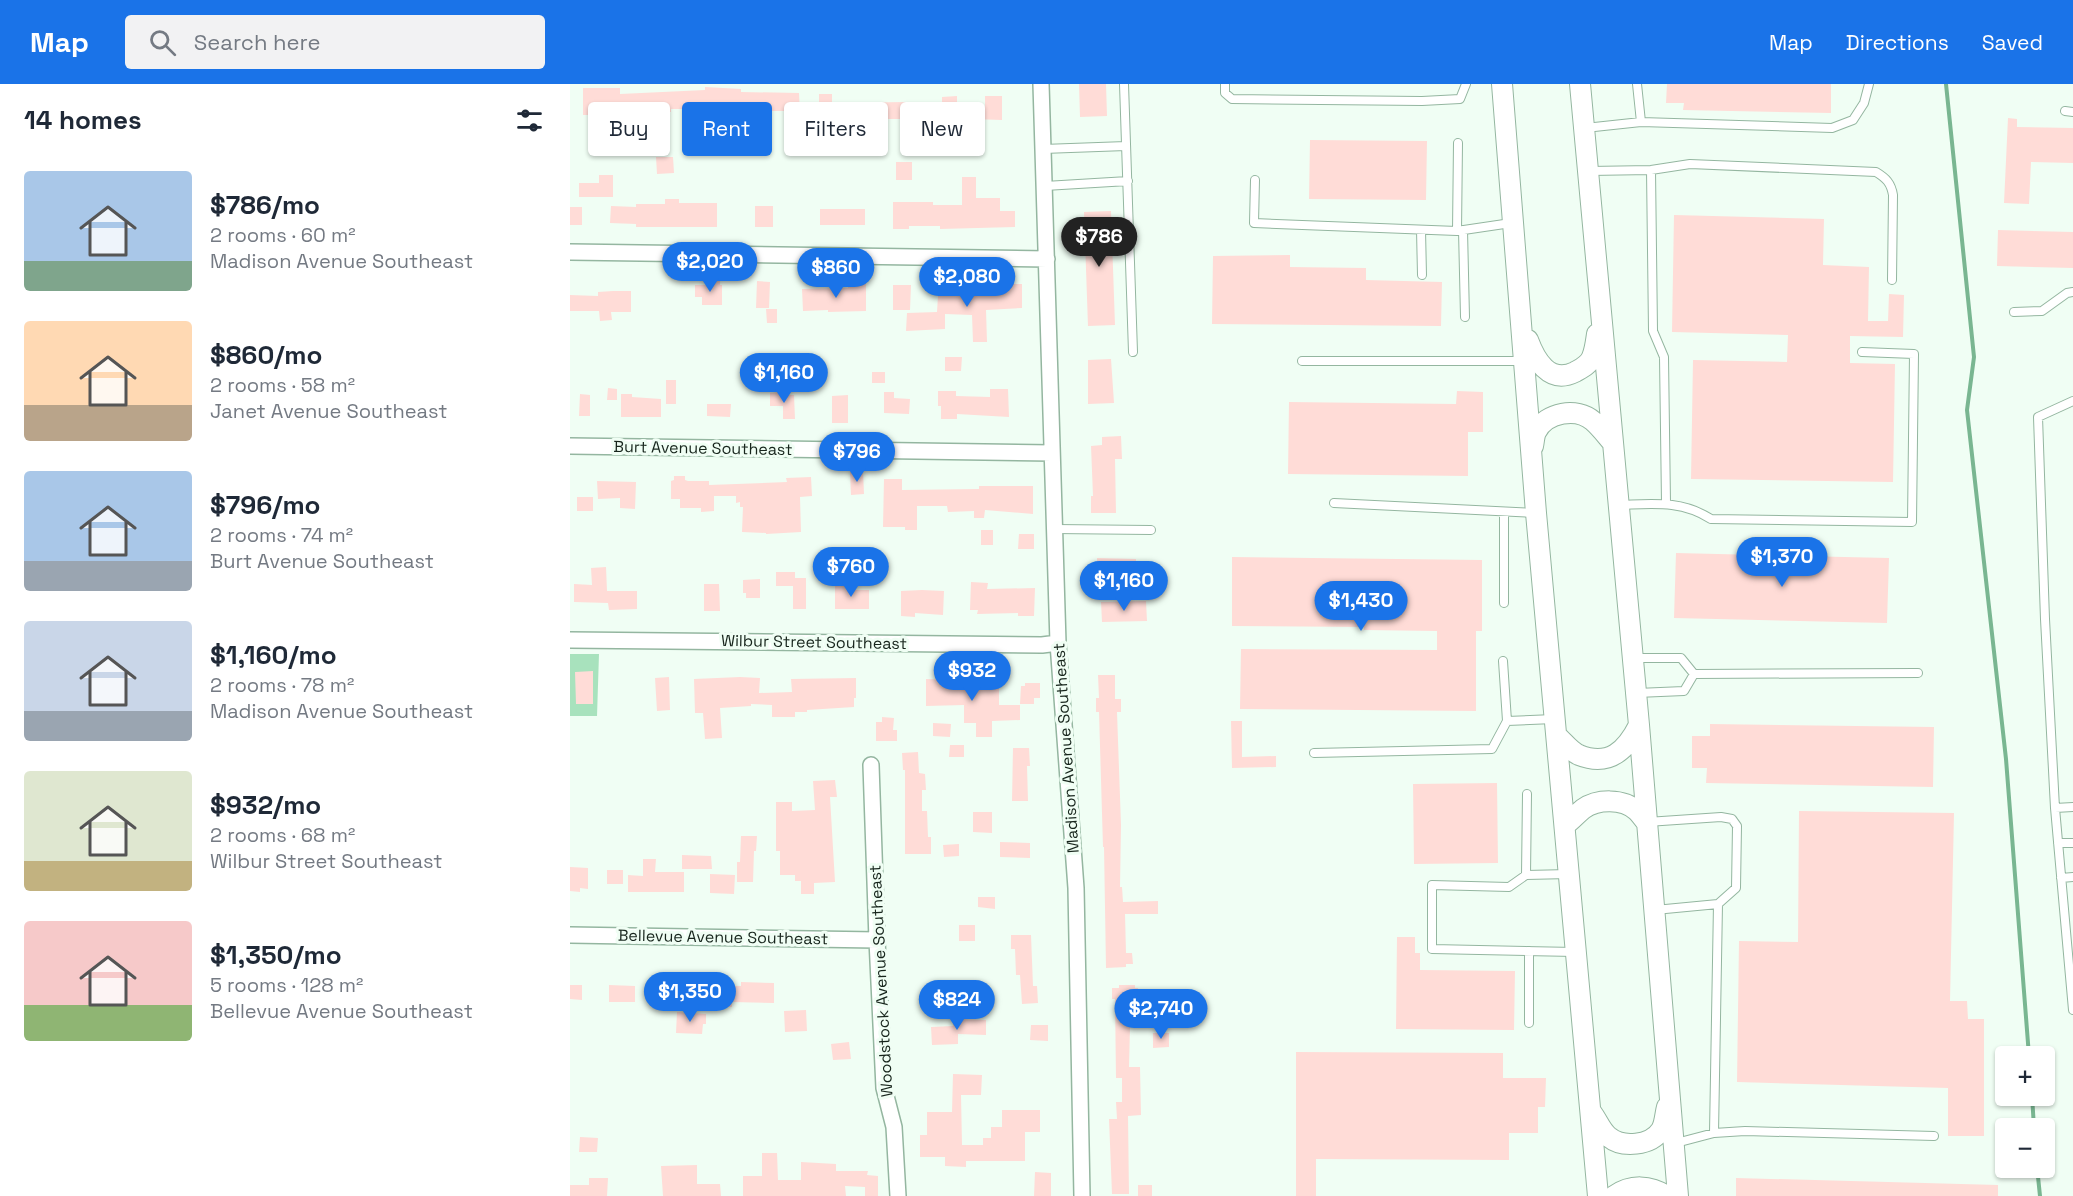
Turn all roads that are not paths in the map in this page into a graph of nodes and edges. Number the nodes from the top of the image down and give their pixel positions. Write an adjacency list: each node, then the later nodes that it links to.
1 (1041, 84): 13 (street, Madison Avenue Southeast)
2 (1124, 84): 12 (lane)
3 (1225, 84): 4 (lane)
4 (1466, 84)
5 (1502, 84): 19 (street)
6 (1580, 84): 10 (street)
7 (1637, 84): 9 (lane)
8 (1869, 84): 9 (lane)
9 (1641, 122): 10 (lane)
10 (1584, 128): 15 (street)
11 (1458, 143): 21 (lane)
12 (1126, 146): 13 (lane); 17 (lane)
13 (1043, 149): 18 (street, Madison Avenue Southeast)
14 (1651, 170): 15 (lane); 25 (lane); 41 (lane)
15 (1588, 171): 28 (street)
16 (1255, 180): 20 (lane)
17 (1128, 182): 18 (lane); 31 (lane)
18 (1044, 186): 23 (street, Madison Avenue Southeast)
19 (1512, 222): 21 (lane); 30 (street)
20 (1421, 230): 21 (lane); 24 (lane)
21 (1460, 231): 29 (lane)
22 (570, 252): 23 (street)
23 (1047, 259): 39 (street, Madison Avenue Southeast)
24 (1422, 275)
25 (1892, 280)
26 (2073, 292): 27 (lane)
27 (2014, 312)
28 (1601, 314): 30 (street); 36 (street)
29 (1465, 317)
30 (1521, 323): 34 (street)
31 (1134, 352)
32 (1862, 352): 41 (lane)
33 (1302, 361): 34 (lane)
34 (1524, 362): 38 (street)
35 (2073, 401): 62 (lane)
36 (1612, 442): 38 (street); 42 (street)
37 (570, 447): 39 (street, Burt Avenue Southeast)
38 (1532, 452): 44 (street)
39 (1052, 453): 45 (street, Madison Avenue Southeast)
40 (1334, 503): 43 (lane)
41 (1666, 503): 42 (lane)
42 (1618, 505): 50 (street)
43 (1504, 512): 44 (lane); 47 (lane)
44 (1536, 513): 57 (street)
45 (1054, 529): 46 (lane); 49 (street, Madison Avenue Southeast)
46 (1151, 530)
47 (1504, 603)
48 (570, 640): 49 (street, Wilbur Street Southeast)
49 (1058, 643): 88 (street, Madison Avenue Southeast)
50 (1632, 658): 53 (lane); 54 (street)
51 (1503, 661): 55 (lane)
52 (1918, 673): 53 (lane)
53 (1694, 674): 54 (lane)
54 (1636, 693): 56 (street)
55 (1507, 722): 57 (lane); 58 (lane)
56 (1639, 725): 57 (street); 63 (street)
57 (1556, 727): 64 (street)
58 (1314, 753)
59 (872, 765): 75 (street, Woodstock Avenue Southeast)
60 (1527, 794): 68 (lane)
61 (2073, 807): 62 (lane)
62 (2055, 808): 65 (lane)
63 (1646, 822): 64 (street); 71 (lane); 72 (street)
64 (1565, 825): 67 (street)
65 (2058, 843): 66 (lane); 70 (lane)
66 (2073, 843)
67 (1569, 874): 68 (lane); 78 (street)
68 (1526, 875): 77 (lane)
69 (2073, 877): 70 (lane)
70 (2061, 878): 73 (lane)
71 (1718, 904): 72 (lane); 84 (lane)
72 (1654, 910): 82 (street)
73 (2069, 914): 76 (lane)
74 (570, 935): 75 (street, Bellevue Avenue Southeast)
75 (877, 940): 87 (street, Woodstock Avenue Southeast)
76 (2070, 947): 79 (lane)
77 (1529, 951): 78 (lane); 81 (lane)
78 (1576, 952): 83 (street)
79 (2072, 985): 80 (lane)
80 (2073, 1010)
81 (1529, 1023)
82 (1670, 1088): 83 (street); 86 (street)
83 (1589, 1108): 89 (street)
84 (1714, 1133): 85 (lane); 86 (lane)
85 (1934, 1136)
86 (1674, 1143): 92 (street)
87 (898, 1196)
88 (1082, 1196)
89 (1598, 1196)
90 (1614, 1196): 91 (street)
91 (1667, 1196)
92 (1678, 1196)

